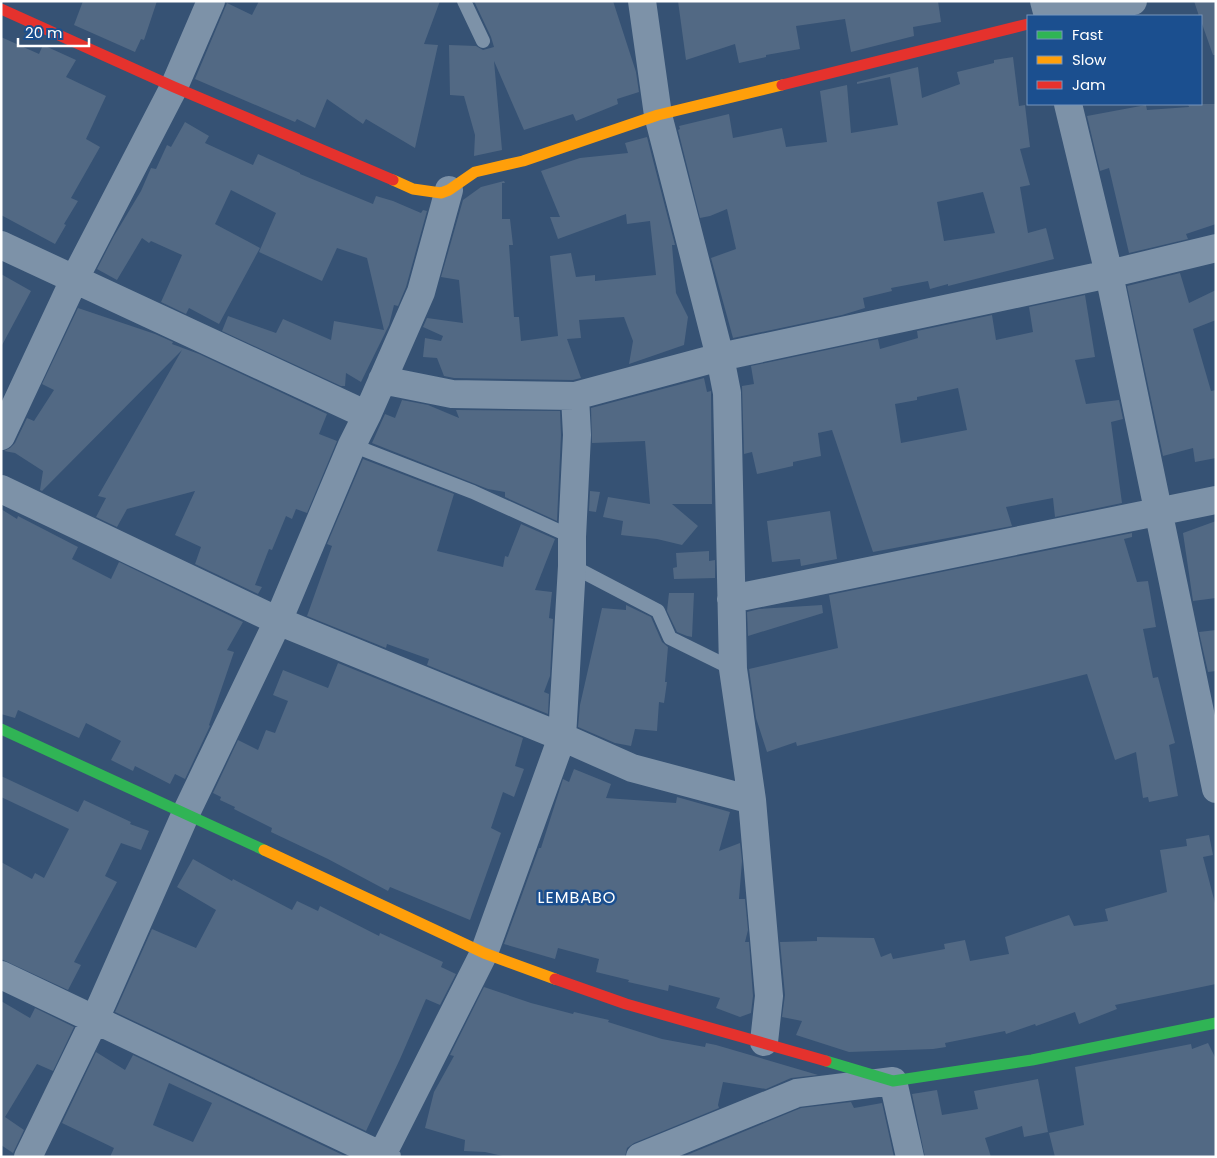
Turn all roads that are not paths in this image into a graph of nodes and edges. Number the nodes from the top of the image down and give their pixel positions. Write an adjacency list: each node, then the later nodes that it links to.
1 (211, 1): 11 (street)
2 (464, 1): 10 (lane)
3 (642, 1): 13 (street)
4 (1044, 1): 7 (street)
5 (1133, 1): 8 (street)
6 (1, 9): 11 (street)
7 (1048, 15)
8 (1066, 15)
9 (1027, 24): 13 (street)
10 (483, 41)
11 (174, 87): 14 (street); 18 (street)
12 (1068, 105): 17 (street)
13 (658, 115): 14 (street); 19 (street)
14 (449, 190): 20 (street)
15 (1, 245): 18 (street)
16 (1216, 248): 17 (street)
17 (1109, 274): 19 (street); 27 (street)
18 (75, 278): 22 (street); 23 (street)
19 (720, 357): 21 (street); 30 (street)
20 (382, 380): 21 (street); 22 (street)
21 (575, 396): 28 (street)
22 (367, 415): 24 (street)
23 (1, 436)
24 (352, 444): 28 (lane); 31 (street)
25 (1, 489): 31 (street)
26 (1216, 500): 27 (street)
27 (1158, 512): 30 (street); 35 (street)
28 (572, 537): 29 (street)
29 (572, 566): 32 (lane); 34 (street)
30 (732, 599): 32 (street)
31 (278, 621): 34 (street); 38 (street)
32 (733, 669): 37 (street)
33 (1, 729): 38 (street)
34 (562, 737): 37 (street); 39 (street)
35 (1212, 761): 36 (street)
36 (1216, 789)
37 (752, 800): 43 (street)
38 (186, 813): 39 (street); 41 (street)
39 (484, 953): 43 (street); 45 (street)
40 (1, 975): 41 (street)
41 (95, 1019): 45 (street); 46 (street)
42 (1216, 1023): 44 (street)
43 (764, 1042): 44 (street)
44 (893, 1081): 47 (street); 48 (street)
45 (384, 1156)
46 (28, 1157)
47 (640, 1157)
48 (910, 1157)

